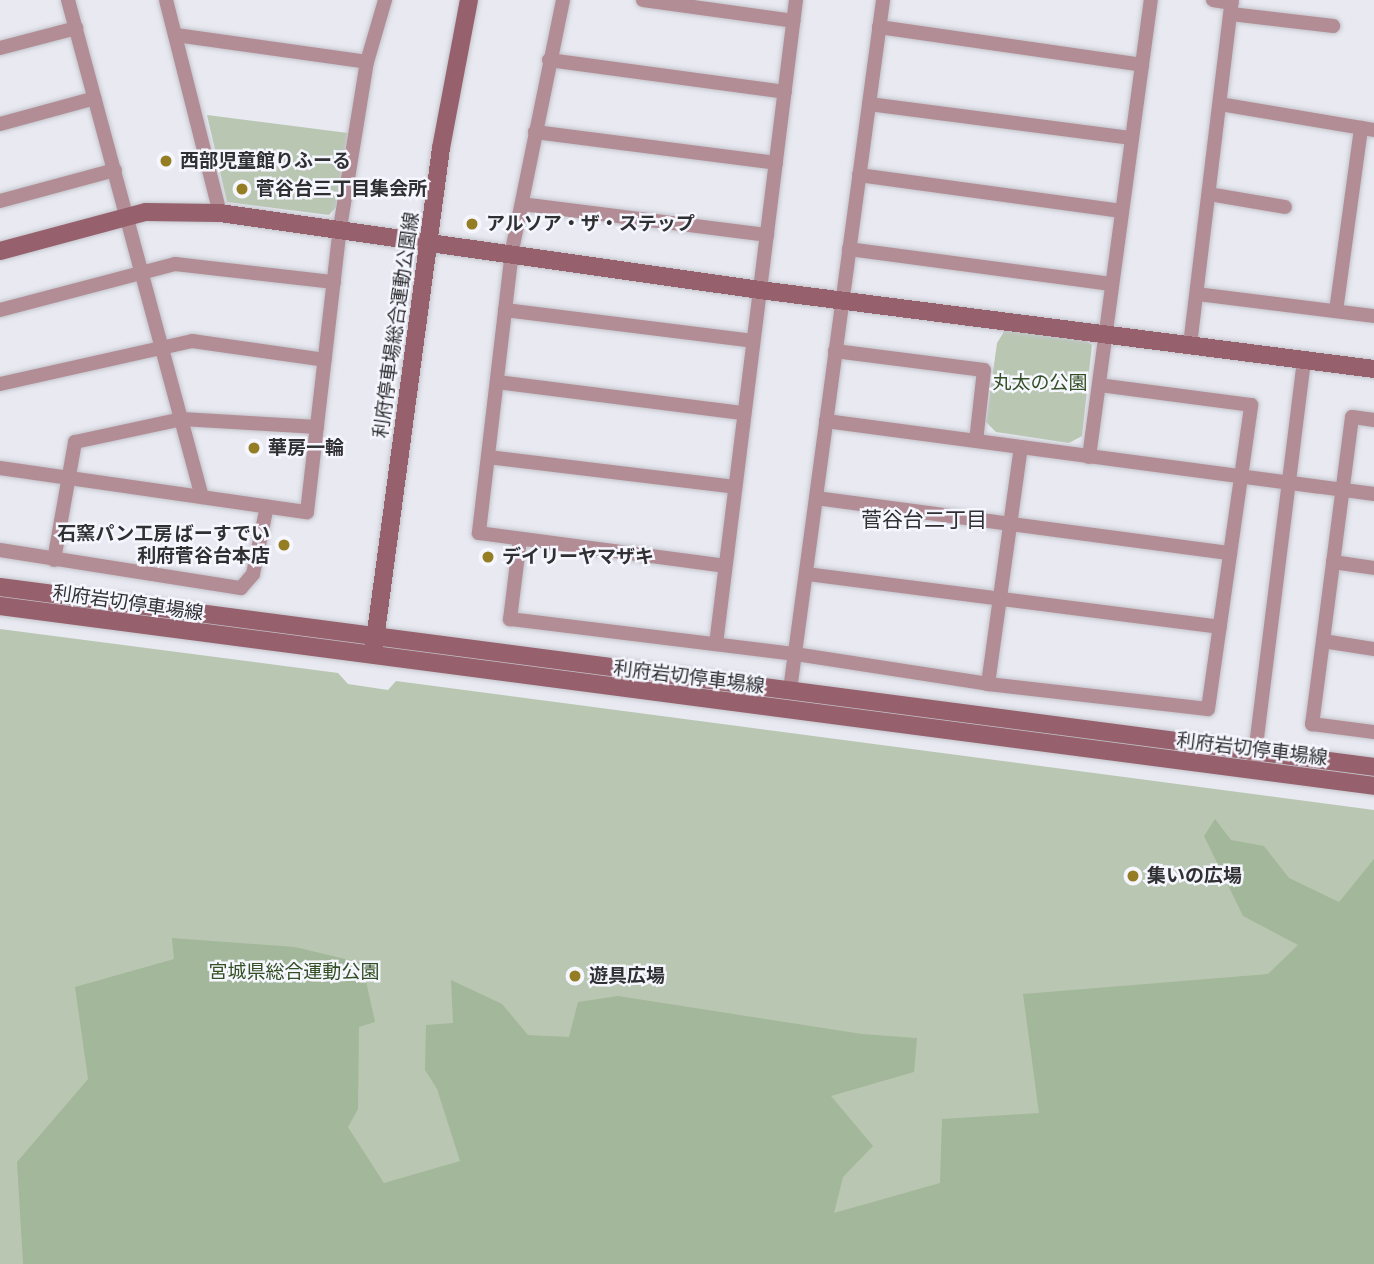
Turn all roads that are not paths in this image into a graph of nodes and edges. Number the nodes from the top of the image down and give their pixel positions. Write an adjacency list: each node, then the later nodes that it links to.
1 (68, 0): 15 (street)
2 (166, 0): 16 (street)
3 (385, 0): 19 (street)
4 (469, 0): 41 (main road, 利府停車場総合運動公園線)
5 (563, 0): 18 (street)
6 (643, 0): 12 (street)
7 (796, 0): 12 (street)
8 (883, 0): 13 (street)
9 (1151, 0): 20 (street)
10 (1213, 0): 11 (street)
11 (1232, 6): 14 (street); 24 (street)
12 (794, 21): 21 (street)
13 (879, 26): 20 (street); 23 (street)
14 (1333, 26)
15 (76, 28): 17 (street); 22 (street)
16 (176, 35): 19 (street); 37 (street)
17 (0, 48)
18 (549, 60): 21 (street); 27 (street)
19 (367, 62): 39 (street)
20 (1142, 65): 28 (street)
21 (785, 92): 29 (street)
22 (95, 98): 25 (street); 30 (street)
23 (869, 104): 28 (street); 31 (street)
24 (1220, 104): 26 (street); 32 (street)
25 (0, 124)
26 (1367, 129): 53 (street)
27 (535, 132): 29 (street); 34 (street)
28 (1132, 138): 36 (street)
29 (776, 163): 40 (street)
30 (115, 170): 33 (street); 38 (street)
31 (859, 175): 36 (street); 42 (street)
32 (1209, 194): 35 (street); 49 (street)
33 (0, 201)
34 (522, 204): 40 (street); 44 (street)
35 (1285, 207)
36 (1122, 211): 47 (street)
37 (220, 213): 38 (main road); 39 (main road)
38 (128, 217): 43 (main road); 45 (street)
39 (340, 228): 41 (main road); 46 (street)
40 (767, 235): 48 (street)
41 (428, 239): 44 (main road); 98 (main road, 利府停車場総合運動公園線)
42 (849, 249): 47 (street); 50 (street)
43 (0, 251)
44 (512, 251): 48 (main road); 52 (street)
45 (143, 271): 46 (street); 51 (street); 58 (street)
46 (334, 282): 60 (street)
47 (1112, 284): 55 (street)
48 (760, 290): 50 (main road); 56 (street)
49 (1196, 294): 53 (street); 57 (street)
50 (842, 300): 55 (main road); 59 (street)
51 (0, 310)
52 (505, 310): 56 (street); 63 (street)
53 (1336, 311): 54 (street)
54 (1374, 316)
55 (1105, 334): 57 (main road); 65 (street)
56 (753, 341): 66 (street)
57 (1190, 345): 61 (main road)
58 (163, 346): 60 (street); 64 (street); 67 (street)
59 (835, 351): 69 (street); 71 (street)
60 (325, 360): 70 (street)
61 (1304, 360): 62 (main road); 78 (street)
62 (1374, 369)
63 (497, 382): 66 (street); 73 (street)
64 (0, 384)
65 (1099, 385): 74 (street); 76 (street)
66 (744, 413): 79 (street)
67 (182, 419): 70 (street); 77 (street); 82 (street)
68 (1374, 420): 80 (street)
69 (827, 421): 71 (street); 83 (street)
70 (317, 427): 84 (street)
71 (976, 441): 72 (street)
72 (1021, 447): 74 (street); 85 (street)
73 (488, 457): 79 (street); 86 (street)
74 (1089, 457): 76 (street)
75 (0, 468): 77 (street)
76 (1241, 477): 78 (street); 88 (street)
77 (66, 478): 82 (street); 89 (street)
78 (1289, 484): 80 (street); 107 (street)
79 (735, 487): 91 (street)
80 (1343, 491): 81 (street); 90 (street)
81 (1374, 494)
82 (202, 497): 84 (street)
83 (816, 498): 85 (street); 93 (street)
84 (267, 506): 89 (street)
85 (1010, 524): 88 (street); 95 (street)
86 (520, 538): 91 (street); 100 (street)
87 (0, 551): 89 (street)
88 (1230, 553): 97 (street)
89 (54, 561)
90 (1333, 562): 92 (street); 99 (street)
91 (725, 566): 100 (street)
92 (1374, 568)
93 (807, 574): 95 (street); 102 (street)
94 (0, 587): 98 (main road, 利府岩切停車場線)
95 (1000, 599): 97 (street); 104 (street)
96 (0, 606): 103 (main road, 利府岩切停車場線)
97 (1220, 627): 104 (street)
98 (376, 637): 103 (main road, 利府停車場総合運動公園線); 105 (main road, 利府岩切停車場線)
99 (1323, 641): 101 (street); 106 (street)
100 (716, 644): 102 (street)
101 (1374, 649)
102 (795, 654): 104 (street); 105 (street)
103 (373, 657): 109 (main road, 利府岩切停車場線)
104 (988, 684)
105 (790, 690): 107 (main road, 利府岩切停車場線)
106 (1374, 732)
107 (1256, 751): 108 (main road, 利府岩切停車場線); 109 (street)
108 (1374, 766)
109 (1254, 770): 110 (main road, 利府岩切停車場線)
110 (1374, 786)

